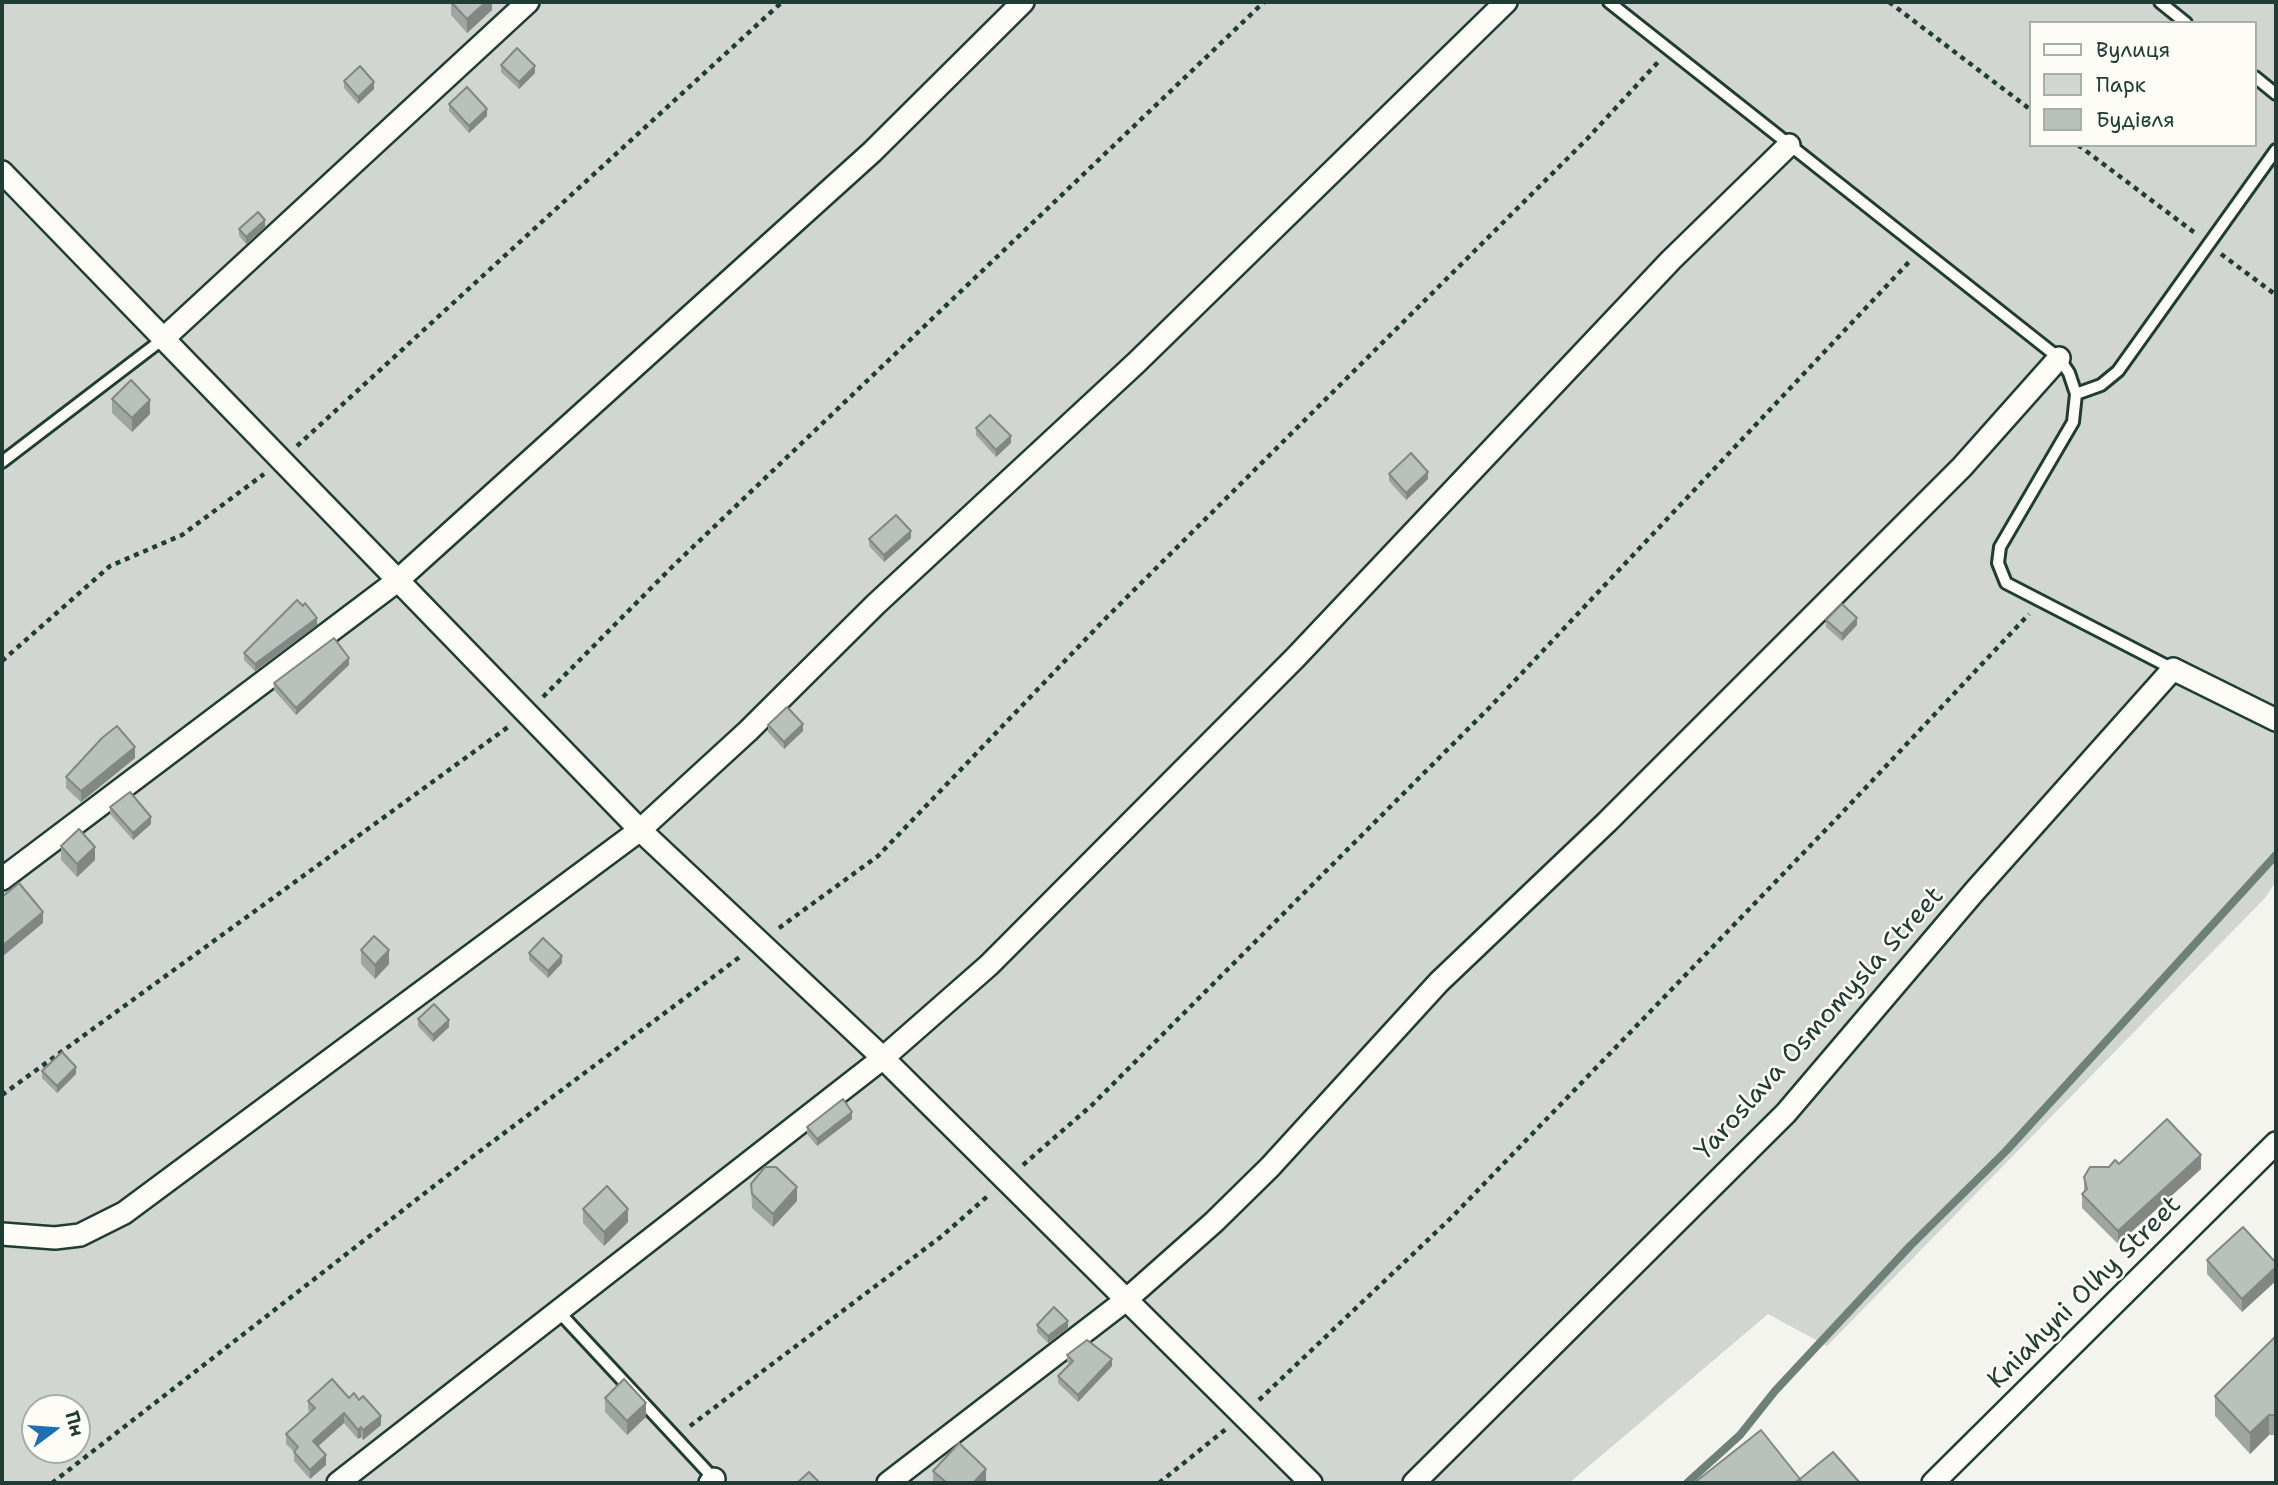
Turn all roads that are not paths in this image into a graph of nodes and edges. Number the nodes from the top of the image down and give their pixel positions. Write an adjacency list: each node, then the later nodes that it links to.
1 (528, 2): 12 (street)
2 (1023, 2): 16 (street)
3 (1506, 2): 19 (street)
4 (1609, 2): 9 (lane)
5 (2160, 2): 6 (lane)
6 (2184, 21)
7 (2257, 79): 8 (lane)
8 (2276, 94)
9 (1789, 145): 13 (lane); 21 (street)
10 (2276, 150): 14 (lane)
11 (2, 172): 12 (street)
12 (163, 339): 15 (lane); 16 (street)
13 (2059, 358): 14 (lane); 24 (street)
14 (2076, 394): 17 (lane)
15 (2, 462)
16 (397, 581): 19 (street); 20 (street)
17 (2173, 669): 18 (street); 30 (street, Yaroslava Osmomysla Street)
18 (2276, 720)
19 (640, 830): 21 (street); 23 (street)
20 (2, 879)
21 (883, 1058): 24 (street); 25 (street)
22 (2276, 1143): 31 (street, Kniahyni Olhy Street)
23 (2, 1234)
24 (1126, 1300): 28 (street); 29 (street)
25 (559, 1312): 26 (lane); 27 (street)
26 (714, 1482)
27 (338, 1483)
28 (888, 1483)
29 (1311, 1483)
30 (1414, 1483)
31 (1933, 1483)

